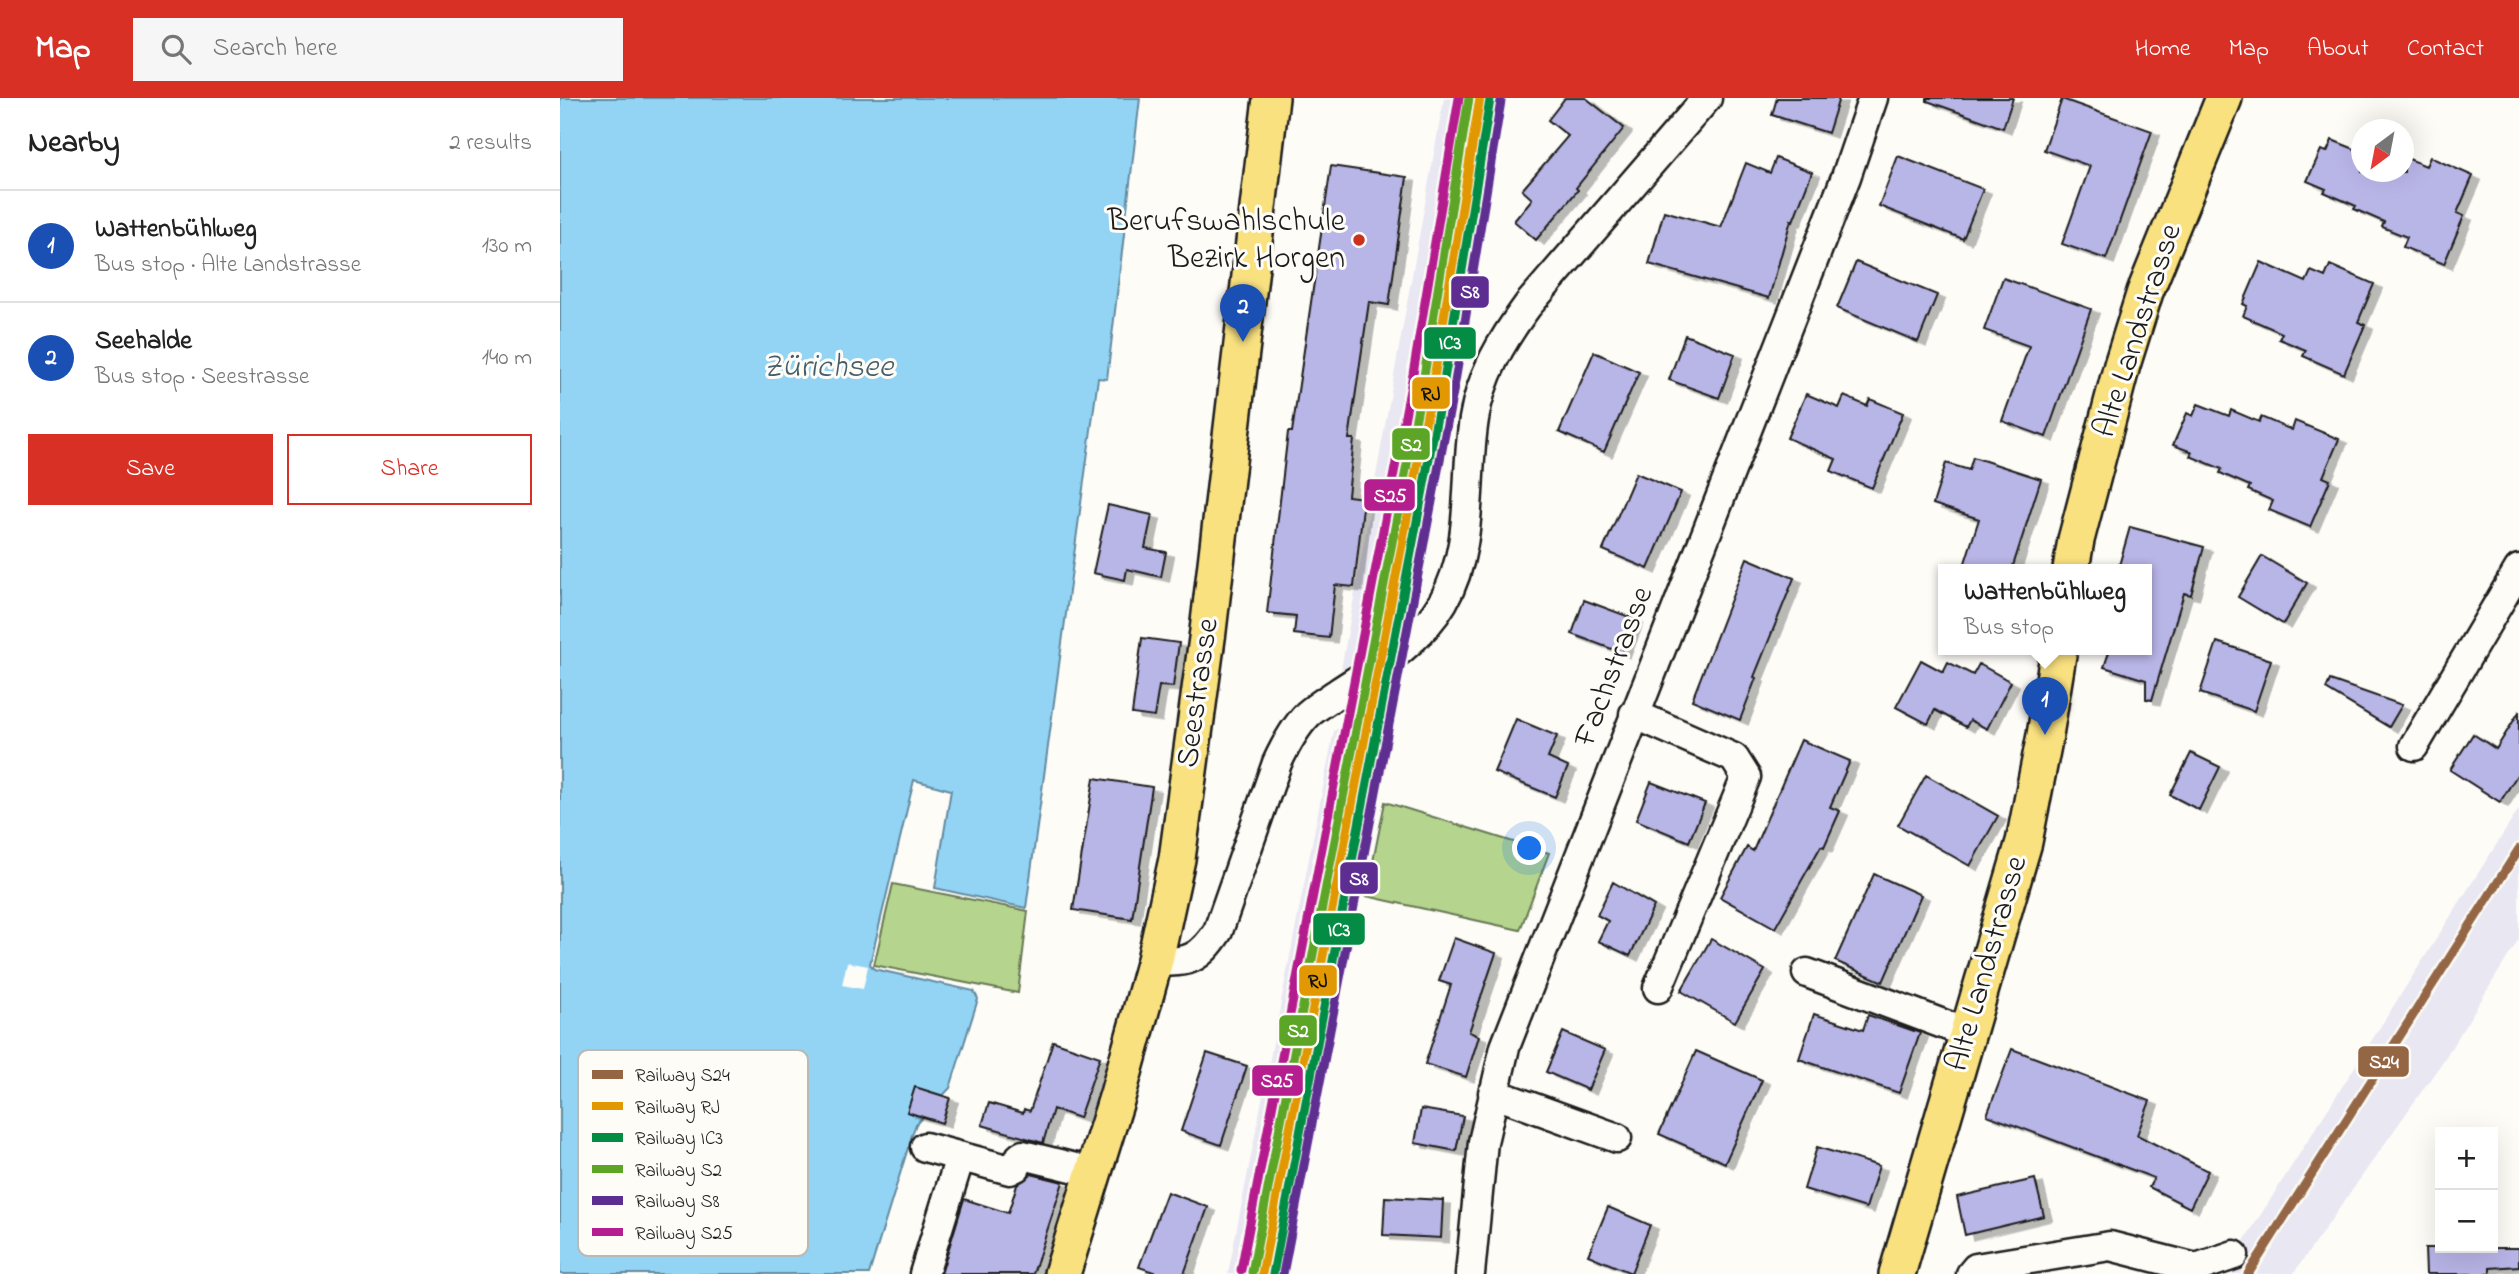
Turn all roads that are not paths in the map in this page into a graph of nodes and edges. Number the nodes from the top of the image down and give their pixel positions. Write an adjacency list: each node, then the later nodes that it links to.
1 (1271, 98): 10 (main road, Seestrasse)
2 (1707, 98): 10 (street)
3 (1873, 98): 8 (street, Fachstrasse)
4 (2224, 98): 5 (main road, Alte Landstrasse)
5 (2072, 564)
6 (2519, 569): 9 (street)
7 (2058, 655): 13 (main road, Alte Landstrasse)
8 (1634, 714): 12 (street); 14 (street, Fachstrasse)
9 (2414, 746)
10 (1155, 960): 18 (main road, Seestrasse)
11 (1807, 973): 13 (street)
12 (1658, 988)
13 (1968, 1033): 23 (main road, Alte Landstrasse)
14 (1493, 1093): 15 (street); 22 (street, Fachstrasse)
15 (1617, 1138)
16 (925, 1147): 17 (street)
17 (960, 1157): 18 (street); 20 (street)
18 (1092, 1172): 21 (main road, Seestrasse)
19 (2234, 1255): 24 (street)
20 (924, 1274)
21 (1062, 1274)
22 (1470, 1274)
23 (1897, 1274)
24 (1971, 1274)

